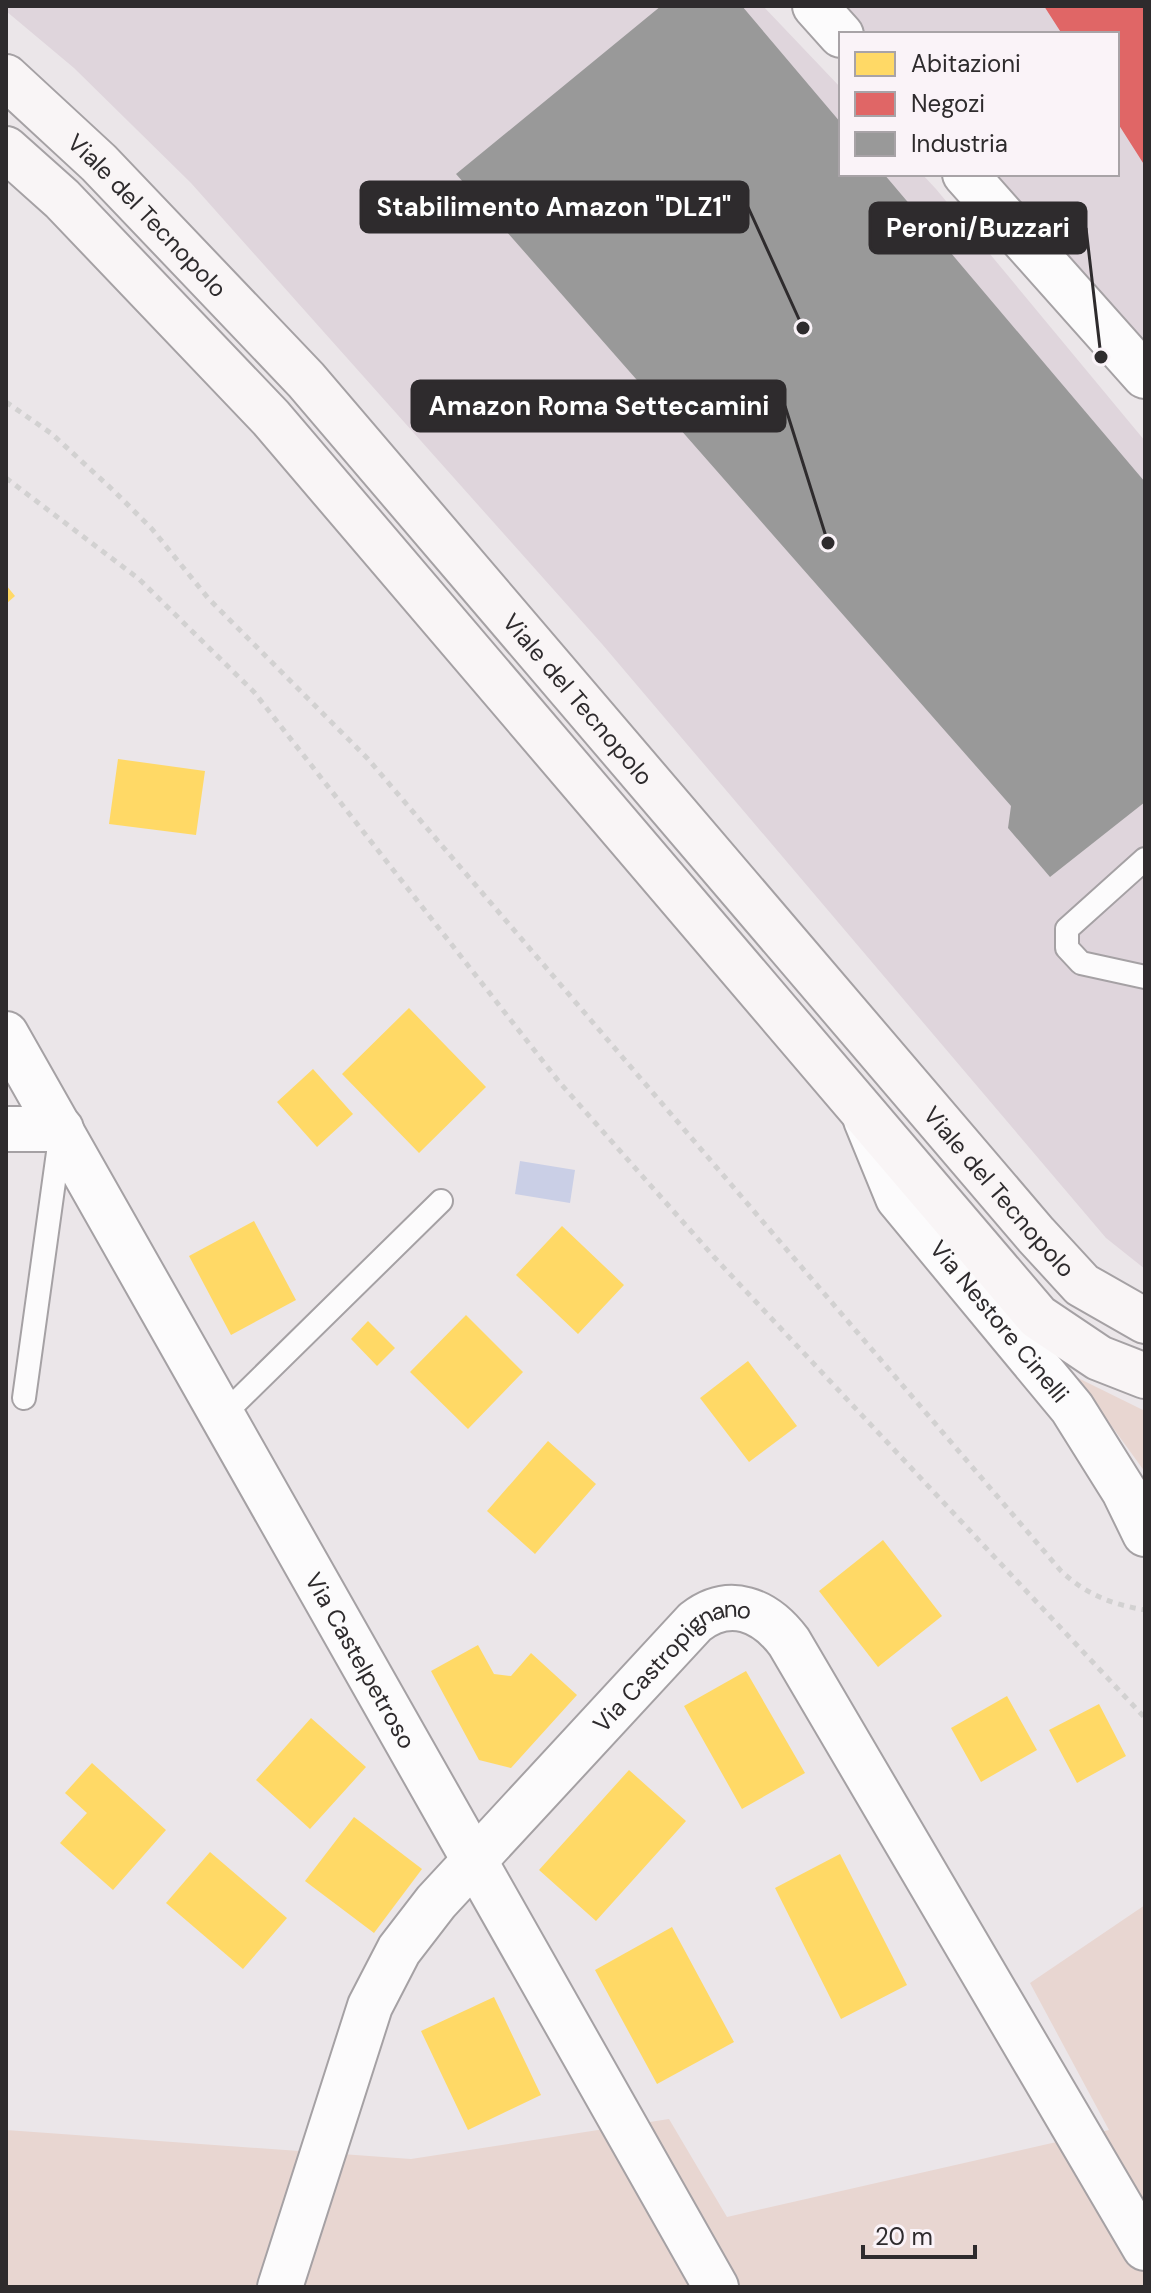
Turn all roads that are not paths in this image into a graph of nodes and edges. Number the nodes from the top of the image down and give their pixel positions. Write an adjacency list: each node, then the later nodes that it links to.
1 (815, 6): 2 (street)
2 (839, 33)
3 (6, 77): 14 (main road, Viale del Tecnopolo)
4 (6, 149): 10 (main road, Viale del Tecnopolo)
5 (967, 176): 6 (street)
6 (1145, 376)
7 (1145, 859): 8 (lane)
8 (1145, 977)
9 (6, 1034): 12 (street, Via Castelpetroso)
10 (860, 1107): 15 (main road, Viale del Tecnopolo); 18 (street, Via Nestore Cinelli)
11 (6, 1129): 12 (street)
12 (61, 1129): 16 (lane); 17 (street, Via Castelpetroso)
13 (441, 1201): 17 (lane)
14 (1145, 1321)
15 (1145, 1376)
16 (24, 1398)
17 (223, 1415): 19 (street, Via Castelpetroso)
18 (1145, 1534)
19 (476, 1861): 20 (street, Via Castropignano); 21 (street, Via Castropignano); 22 (street, Via Castelpetroso)
20 (1145, 2248)
21 (280, 2287)
22 (716, 2287)

